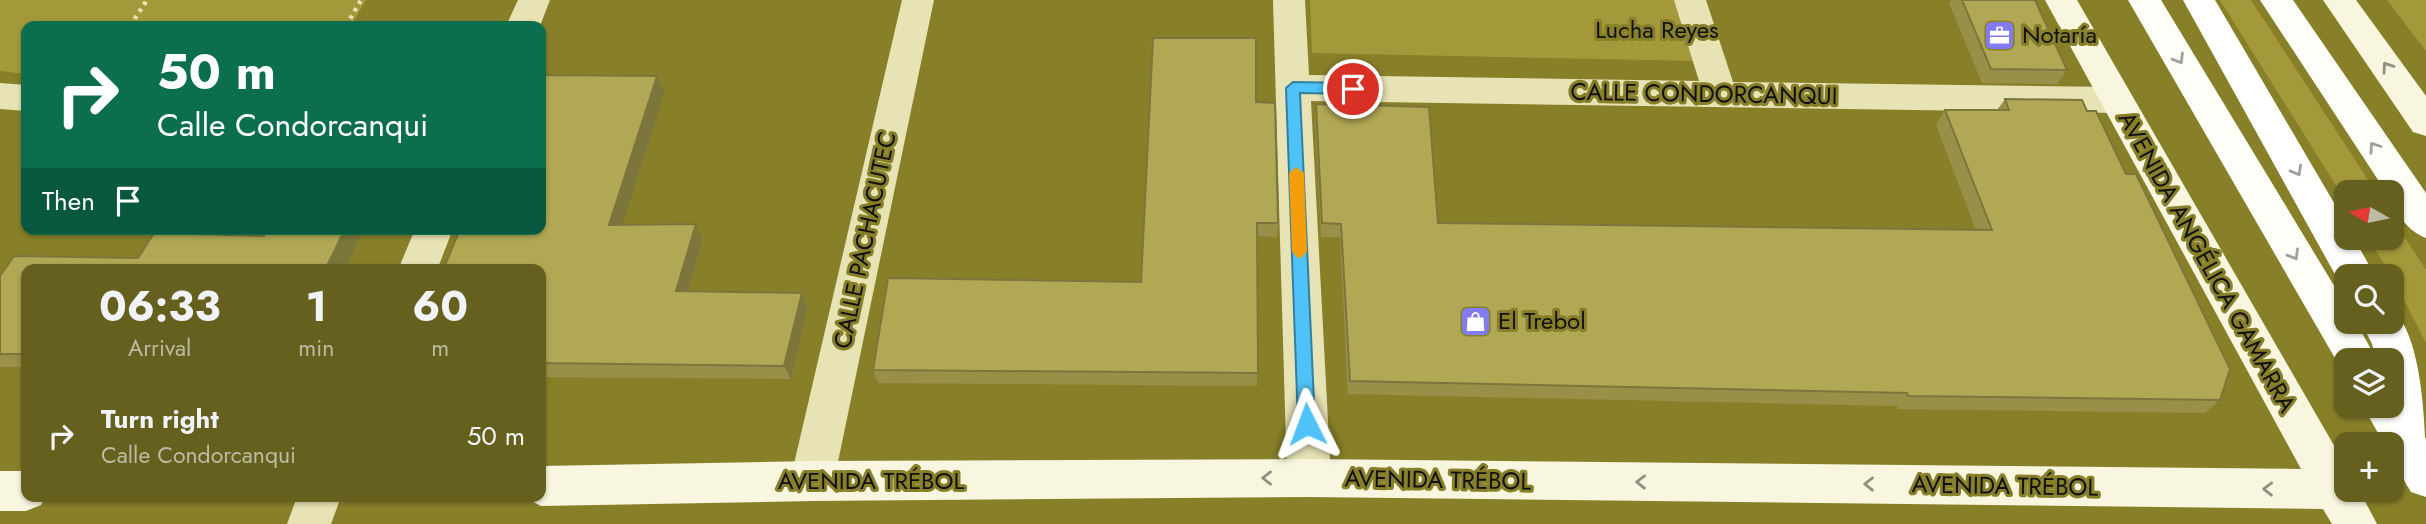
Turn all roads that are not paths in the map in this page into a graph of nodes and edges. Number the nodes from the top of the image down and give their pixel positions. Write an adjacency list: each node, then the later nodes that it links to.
1 (534, 0): 10 (street)
2 (918, 0): 26 (street, CALLE PACHACUTEC)
3 (1289, 0): 11 (street)
4 (1690, 0): 12 (street)
5 (2062, 0): 15 (street, AVENIDA ANGÉLICA GAMARRA)
6 (2144, 0): 22 (main road, one-way to 22)
7 (2199, 0): 20 (highway, one-way to 20)
8 (2276, 0): 17 (main road, one-way to 8)
9 (2339, 0): 16 (street, one-way to 9)
10 (525, 21)
11 (1293, 88): 12 (street, CALLE CONDORCANQUI); 25 (street)
12 (1720, 94): 15 (street, CALLE CONDORCANQUI)
13 (0, 96): 14 (street)
14 (21, 98)
15 (2116, 100): 31 (street, AVENIDA ANGÉLICA GAMARRA)
16 (2426, 123)
17 (2426, 223)
18 (432, 235): 19 (street)
19 (419, 264)
20 (2349, 264)
21 (2388, 334): 24 (highway)
22 (2350, 348)
23 (2391, 418): 24 (main road)
24 (2424, 475)
25 (1309, 478): 26 (street, AVENIDA TRÉBOL, one-way to 26); 31 (street, AVENIDA TRÉBOL, one-way to 25)
26 (812, 481): 27 (street, AVENIDA TRÉBOL)
27 (546, 486)
28 (0, 491): 29 (street)
29 (21, 491)
30 (317, 502): 32 (street)
31 (2345, 507)
32 (309, 524)

